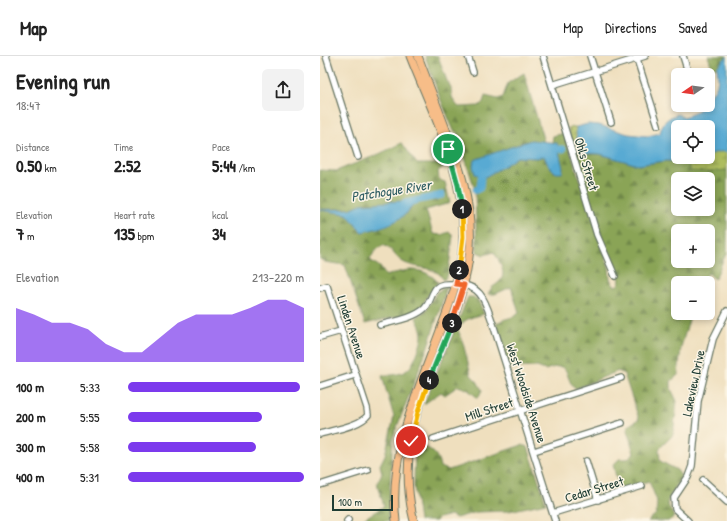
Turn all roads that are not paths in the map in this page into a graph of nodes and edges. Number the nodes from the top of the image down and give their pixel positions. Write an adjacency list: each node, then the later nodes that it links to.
1 (326, 56): 16 (street)
2 (410, 56): 18 (main road)
3 (418, 56): 18 (main road)
4 (468, 56): 11 (street)
5 (543, 56): 13 (street, Ohls Street)
6 (590, 56): 12 (street)
7 (645, 56): 9 (street)
8 (683, 56): 10 (street)
9 (637, 57): 12 (street); 15 (street)
10 (687, 68)
11 (473, 72)
12 (595, 72): 13 (street); 14 (street)
13 (552, 85): 17 (street, Ohls Street)
14 (611, 122)
15 (658, 125)
16 (358, 157)
17 (615, 276)
18 (460, 284): 21 (street); 27 (street, West Woodside Avenue); 40 (main road); 41 (main road)
19 (320, 288): 22 (street, Linden Avenue)
20 (727, 311): 43 (street, Lakeview Drive)
21 (380, 325)
22 (341, 331): 23 (street); 24 (street, Linden Avenue)
23 (320, 337)
24 (356, 375): 26 (street); 29 (street, Linden Avenue)
25 (621, 378): 27 (street, Mill Street)
26 (320, 386)
27 (520, 410): 30 (street, Mill Street); 31 (street, West Woodside Avenue)
28 (622, 423): 31 (street)
29 (320, 434)
30 (433, 439)
31 (534, 451): 39 (street, West Woodside Avenue)
32 (586, 461): 37 (street)
33 (368, 470): 35 (street)
34 (703, 480): 38 (street)
35 (320, 485)
36 (642, 486): 37 (street, Cedar Street)
37 (598, 500): 39 (street, Cedar Street)
38 (727, 502)
39 (553, 513): 42 (street, West Woodside Avenue)
40 (396, 521)
41 (414, 521)
42 (555, 521)
43 (688, 521)

